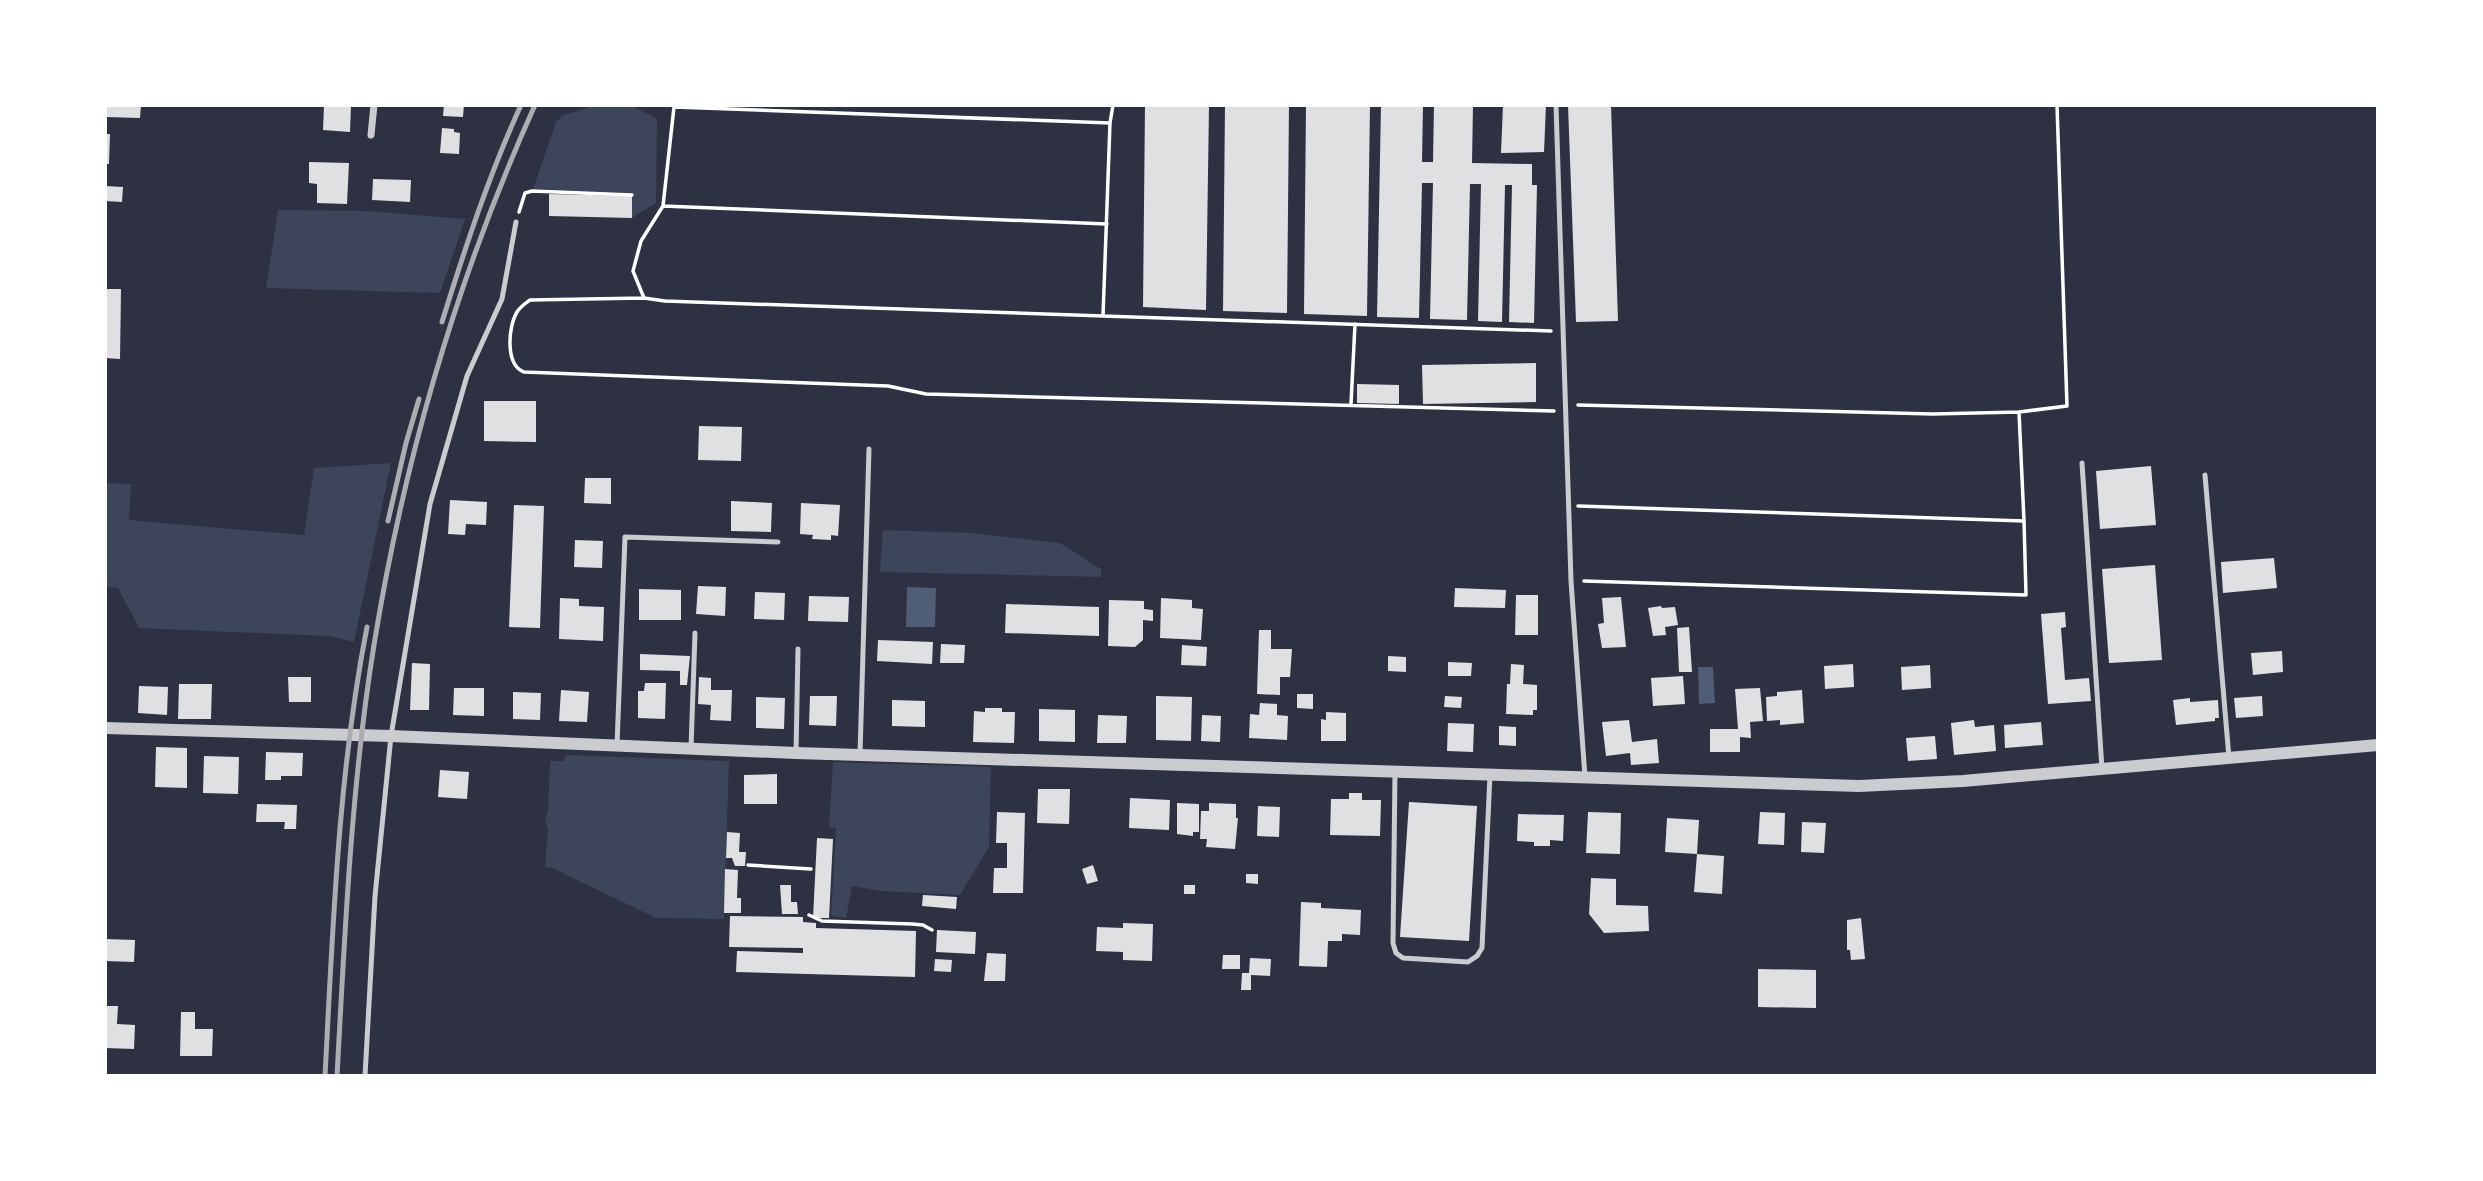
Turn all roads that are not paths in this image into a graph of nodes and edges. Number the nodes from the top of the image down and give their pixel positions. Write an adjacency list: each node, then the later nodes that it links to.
1 (374, 105): 3 (street)
2 (1556, 105): 22 (lane)
3 (371, 135)
4 (516, 222): 12 (lane)
5 (869, 449): 17 (lane)
6 (2082, 463): 19 (lane)
7 (2205, 475): 18 (lane)
8 (778, 542): 13 (lane)
9 (695, 633): 15 (lane)
10 (798, 649): 16 (lane)
11 (105, 728): 12 (street)
12 (391, 736): 13 (street); 23 (lane)
13 (617, 745): 15 (street)
14 (2378, 745): 18 (street)
15 (691, 748): 16 (street)
16 (796, 752): 17 (street)
17 (860, 754): 20 (street)
18 (2229, 758): 19 (street)
19 (2102, 769): 22 (street)
20 (1395, 772): 21 (street); 21 (lane)
21 (1490, 775): 22 (street)
22 (1585, 778)
23 (365, 1076)

